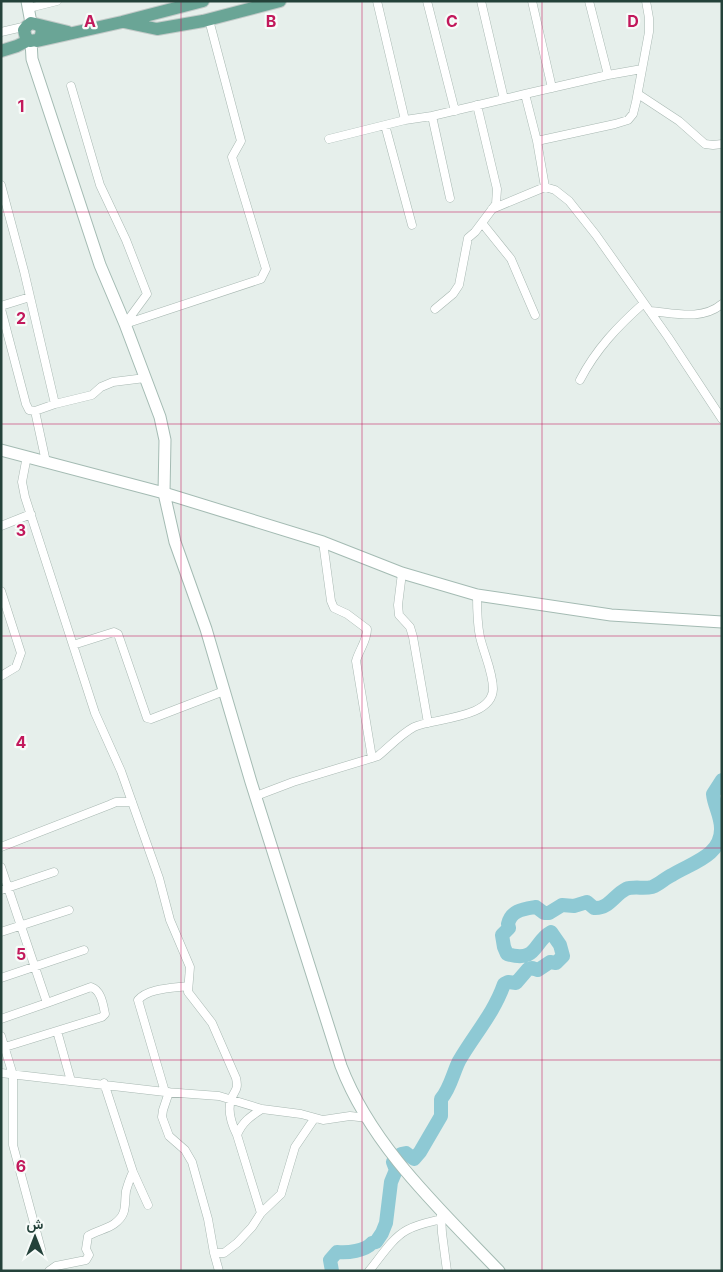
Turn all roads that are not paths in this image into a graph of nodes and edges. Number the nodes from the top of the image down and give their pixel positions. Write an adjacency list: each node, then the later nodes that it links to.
1 (57, 1): 10 (street)
2 (203, 1): 12 (main road)
3 (280, 1): 11 (main road)
4 (376, 1): 28 (street)
5 (427, 1): 26 (street)
6 (481, 1): 24 (street)
7 (532, 1): 21 (street)
8 (589, 1): 19 (street)
9 (646, 1): 18 (street)
10 (28, 5): 13 (street)
11 (209, 20): 12 (main road); 48 (street)
12 (122, 22): 15 (main road)
13 (33, 25): 14 (street); 15 (main road); 16 (main road)
14 (1, 32)
15 (73, 33): 16 (main road)
16 (32, 41): 17 (main road); 48 (street)
17 (1, 51)
18 (642, 69): 19 (street); 23 (street)
19 (608, 75): 21 (street)
20 (71, 86): 48 (street)
21 (552, 88): 22 (street)
22 (525, 94): 24 (street); 31 (street)
23 (638, 94): 31 (street); 32 (street)
24 (504, 99): 25 (street)
25 (477, 105): 26 (street); 36 (street)
26 (455, 111): 27 (street)
27 (432, 116): 28 (street); 35 (street)
28 (405, 120): 29 (street)
29 (385, 125): 30 (street); 40 (street)
30 (329, 139)
31 (537, 141): 34 (street)
32 (722, 144)
33 (1, 185): 37 (street)
34 (545, 187): 36 (street); 42 (street)
35 (450, 198)
36 (492, 209): 39 (street)
37 (10, 218): 38 (street); 41 (street)
38 (1, 221)
39 (482, 223): 45 (street); 47 (street)
40 (412, 225)
41 (30, 297): 44 (street); 51 (street)
42 (644, 303): 46 (street); 50 (street)
43 (722, 304): 46 (street)
44 (1, 307): 52 (street)
45 (435, 309)
46 (650, 311): 53 (street)
47 (535, 315)
48 (125, 324): 49 (street)
49 (145, 378): 51 (street); 57 (street)
50 (580, 380)
51 (55, 404): 52 (street)
52 (35, 411): 56 (street)
53 (722, 419)
54 (1, 450): 55 (street)
55 (27, 456): 56 (street); 58 (street)
56 (46, 462): 57 (street)
57 (164, 493): 60 (street); 67 (street)
58 (31, 514): 59 (street); 65 (street)
59 (1, 526)
60 (323, 542): 61 (street); 69 (street)
61 (402, 573): 63 (street); 68 (street)
62 (1, 591): 66 (street)
63 (477, 595): 64 (street); 68 (street)
64 (722, 622)
65 (73, 645): 67 (street); 71 (street)
66 (1, 676)
67 (224, 691): 70 (street)
68 (428, 724): 69 (street)
69 (372, 758): 70 (street)
70 (256, 796): 95 (street)
71 (132, 802): 72 (street); 82 (street)
72 (1, 847)
73 (1, 867): 75 (street)
74 (54, 872): 75 (street)
75 (5, 889): 77 (street)
76 (69, 910): 77 (street)
77 (22, 925): 78 (street); 80 (street)
78 (1, 932)
79 (84, 950): 80 (street)
80 (35, 966): 81 (street); 83 (street)
81 (1, 978)
82 (188, 986): 92 (street); 93 (street)
83 (47, 1003): 84 (street); 85 (street)
84 (1, 1019)
85 (57, 1031): 87 (street); 90 (street)
86 (1, 1036): 87 (street)
87 (5, 1047): 89 (street)
88 (1, 1073): 89 (street)
89 (13, 1075): 90 (street); 102 (street)
90 (71, 1081): 91 (street)
91 (104, 1084): 92 (street); 98 (street)
92 (167, 1092): 93 (street); 103 (street)
93 (231, 1100): 94 (street); 97 (street)
94 (262, 1109): 96 (street); 97 (street)
95 (368, 1118): 96 (street); 101 (street)
96 (314, 1119): 100 (street)
97 (238, 1135): 100 (street)
98 (133, 1172): 99 (street); 104 (street)
99 (148, 1205)
100 (261, 1213): 103 (street)
101 (441, 1215): 106 (street); 107 (street); 108 (street)
102 (41, 1249)
103 (214, 1254): 105 (street)
104 (49, 1271)
105 (220, 1271)
106 (369, 1271)
107 (447, 1271)
108 (499, 1271)

